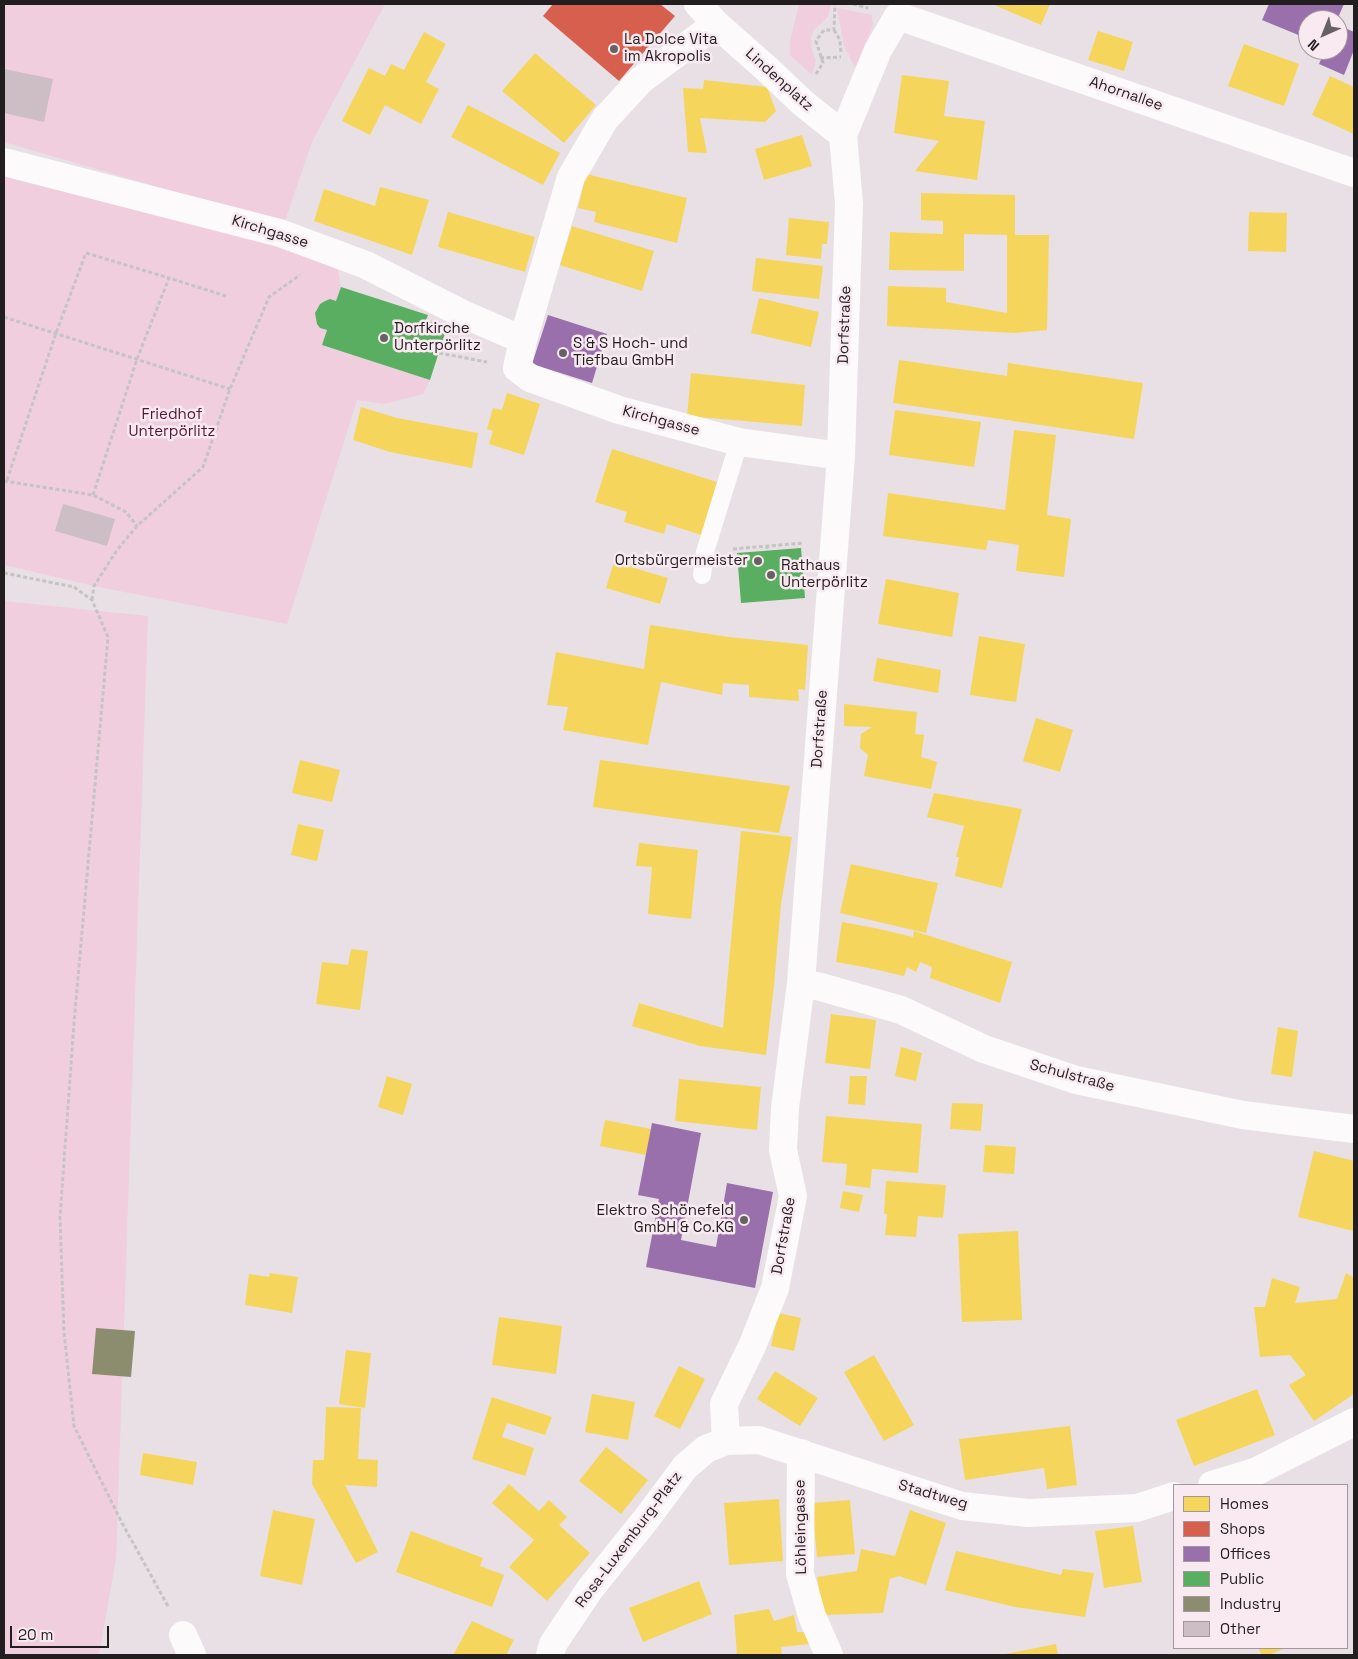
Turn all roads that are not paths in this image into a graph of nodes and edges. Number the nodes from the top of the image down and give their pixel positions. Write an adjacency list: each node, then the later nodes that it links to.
1 (707, 14): 3 (street, Lindenplatz); 6 (street)
2 (898, 16): 3 (street, Dorfstraße); 5 (street, Ahornallee)
3 (842, 135): 8 (street, Dorfstraße)
4 (4, 162): 6 (street, Kirchgasse)
5 (1354, 173)
6 (523, 340): 7 (street, Kirchgasse)
7 (739, 442): 8 (street, Kirchgasse); 9 (lane)
8 (841, 456): 10 (street, Dorfstraße)
9 (702, 575)
10 (801, 983): 11 (street, Schulstraße); 13 (street, Dorfstraße)
11 (1354, 1129)
12 (1354, 1422): 15 (street)
13 (726, 1441): 14 (street, Stadtweg); 17 (street, Rosa-Luxemburg-Platz)
14 (801, 1453): 16 (street, Stadtweg); 18 (street, Löhleingasse)
15 (1215, 1484)
16 (1173, 1496)
17 (550, 1655)
18 (829, 1655)

